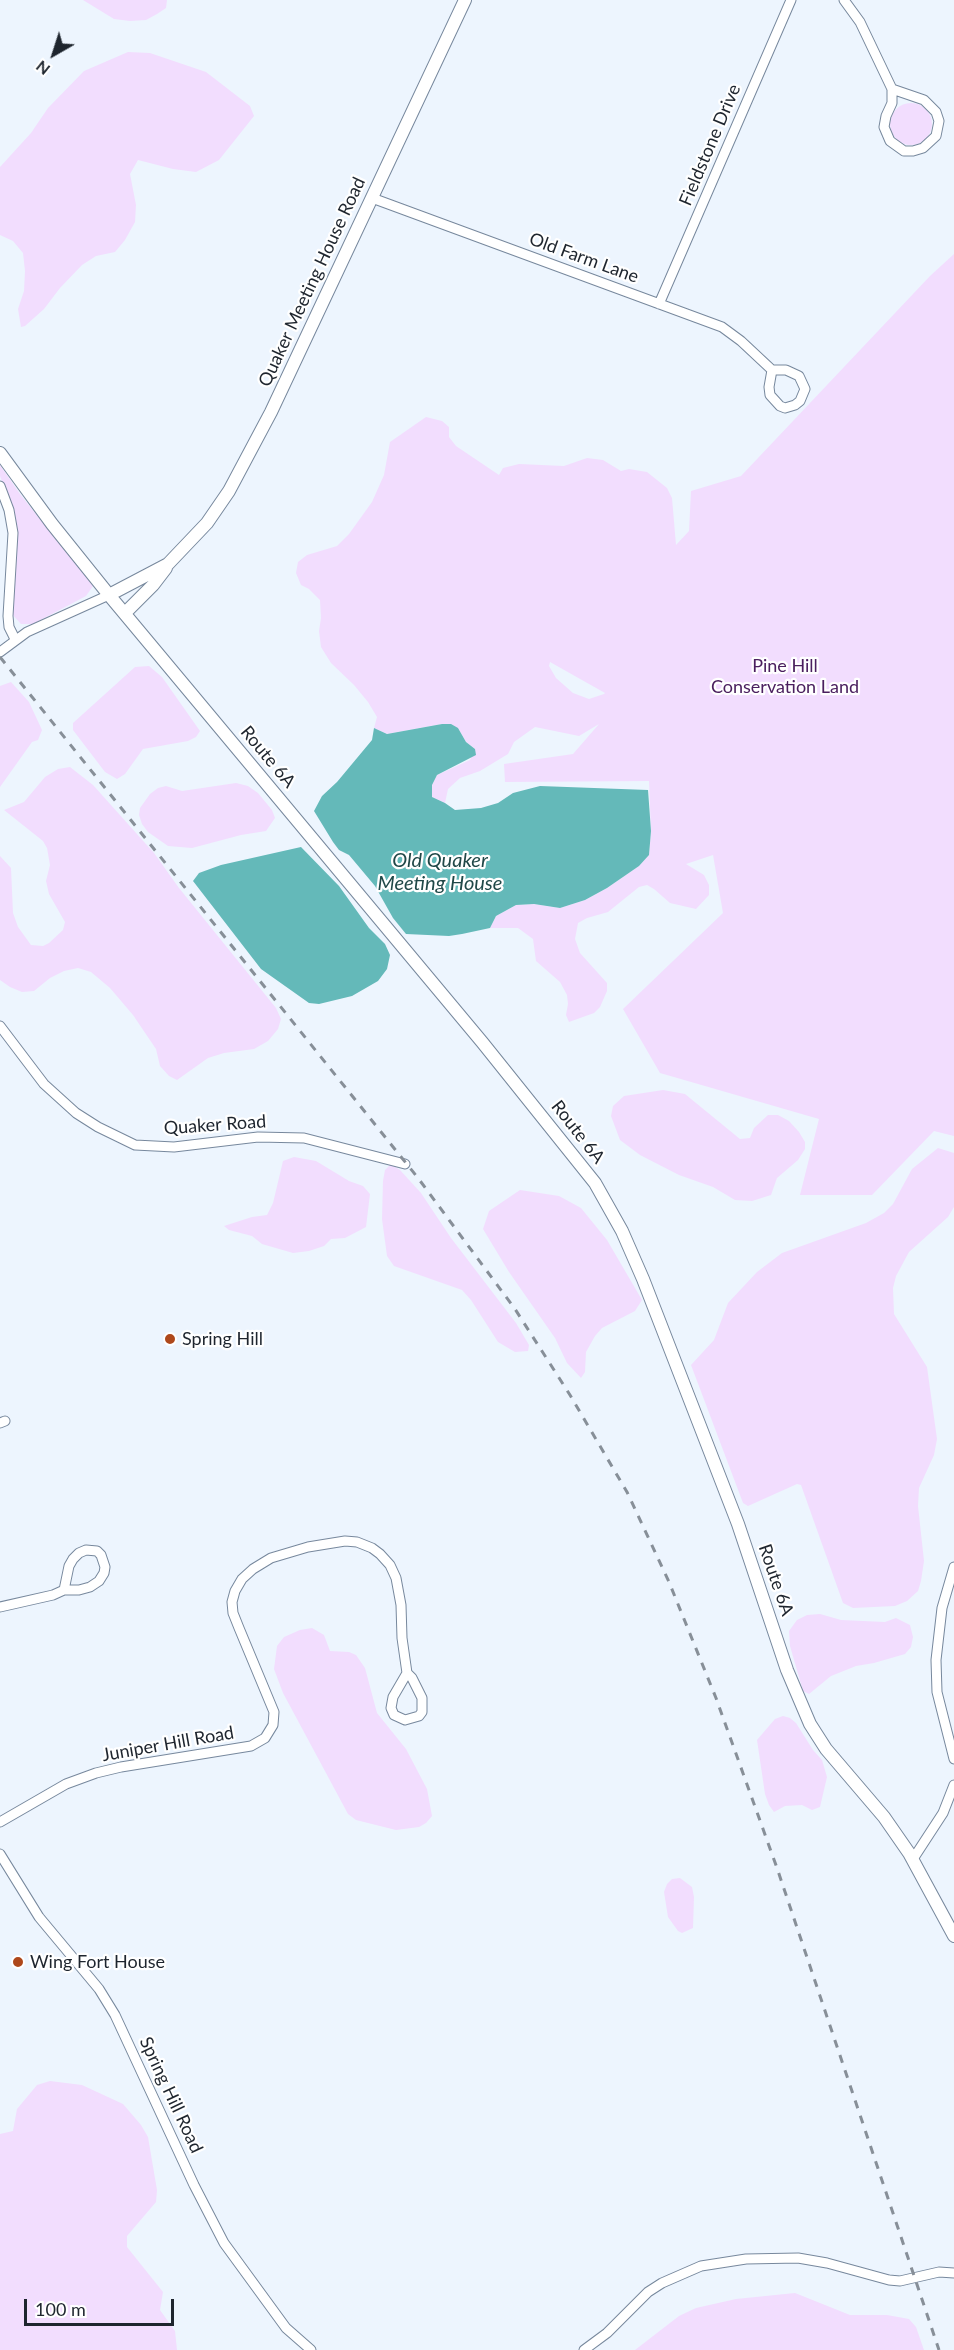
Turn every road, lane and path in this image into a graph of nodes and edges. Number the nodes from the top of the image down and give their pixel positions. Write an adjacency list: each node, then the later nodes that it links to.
1 (465, 0): 5 (main road, Quaker Meeting House Road)
2 (791, 0): 6 (street, Fieldstone Drive)
3 (844, 0): 4 (street)
4 (892, 89): 4 (street)
5 (372, 198): 6 (street, Old Farm Lane); 10 (main road, Quaker Meeting House Road)
6 (659, 304): 7 (street, Old Farm Lane)
7 (772, 370): 7 (street)
8 (0, 453): 11 (main road, Route 6A)
9 (0, 486): 13 (street)
10 (168, 564): 11 (main road, Quaker Meeting House Road); 12 (main road, Quaker Meeting House Road)
11 (109, 595): 12 (main road, Route 6A); 13 (street)
12 (125, 613): 25 (main road, Route 6A)
13 (15, 639): 14 (street)
14 (0, 652)
15 (0, 1026): 16 (street, Quaker Road)
16 (405, 1164)
17 (954, 1567): 21 (street)
18 (64, 1590): 18 (street); 19 (street)
19 (0, 1607)
20 (407, 1673): 20 (street, Juniper Hill Road); 23 (street, Juniper Hill Road)
21 (954, 1760)
22 (954, 1785): 25 (street)
23 (0, 1822)
24 (0, 1854): 30 (street, Spring Hill Road)
25 (913, 1859): 26 (main road, Route 6A)
26 (954, 1936)
27 (954, 2265): 28 (street)
28 (939, 2272): 29 (street); 31 (street)
29 (954, 2273)
30 (311, 2350)
31 (584, 2350)

